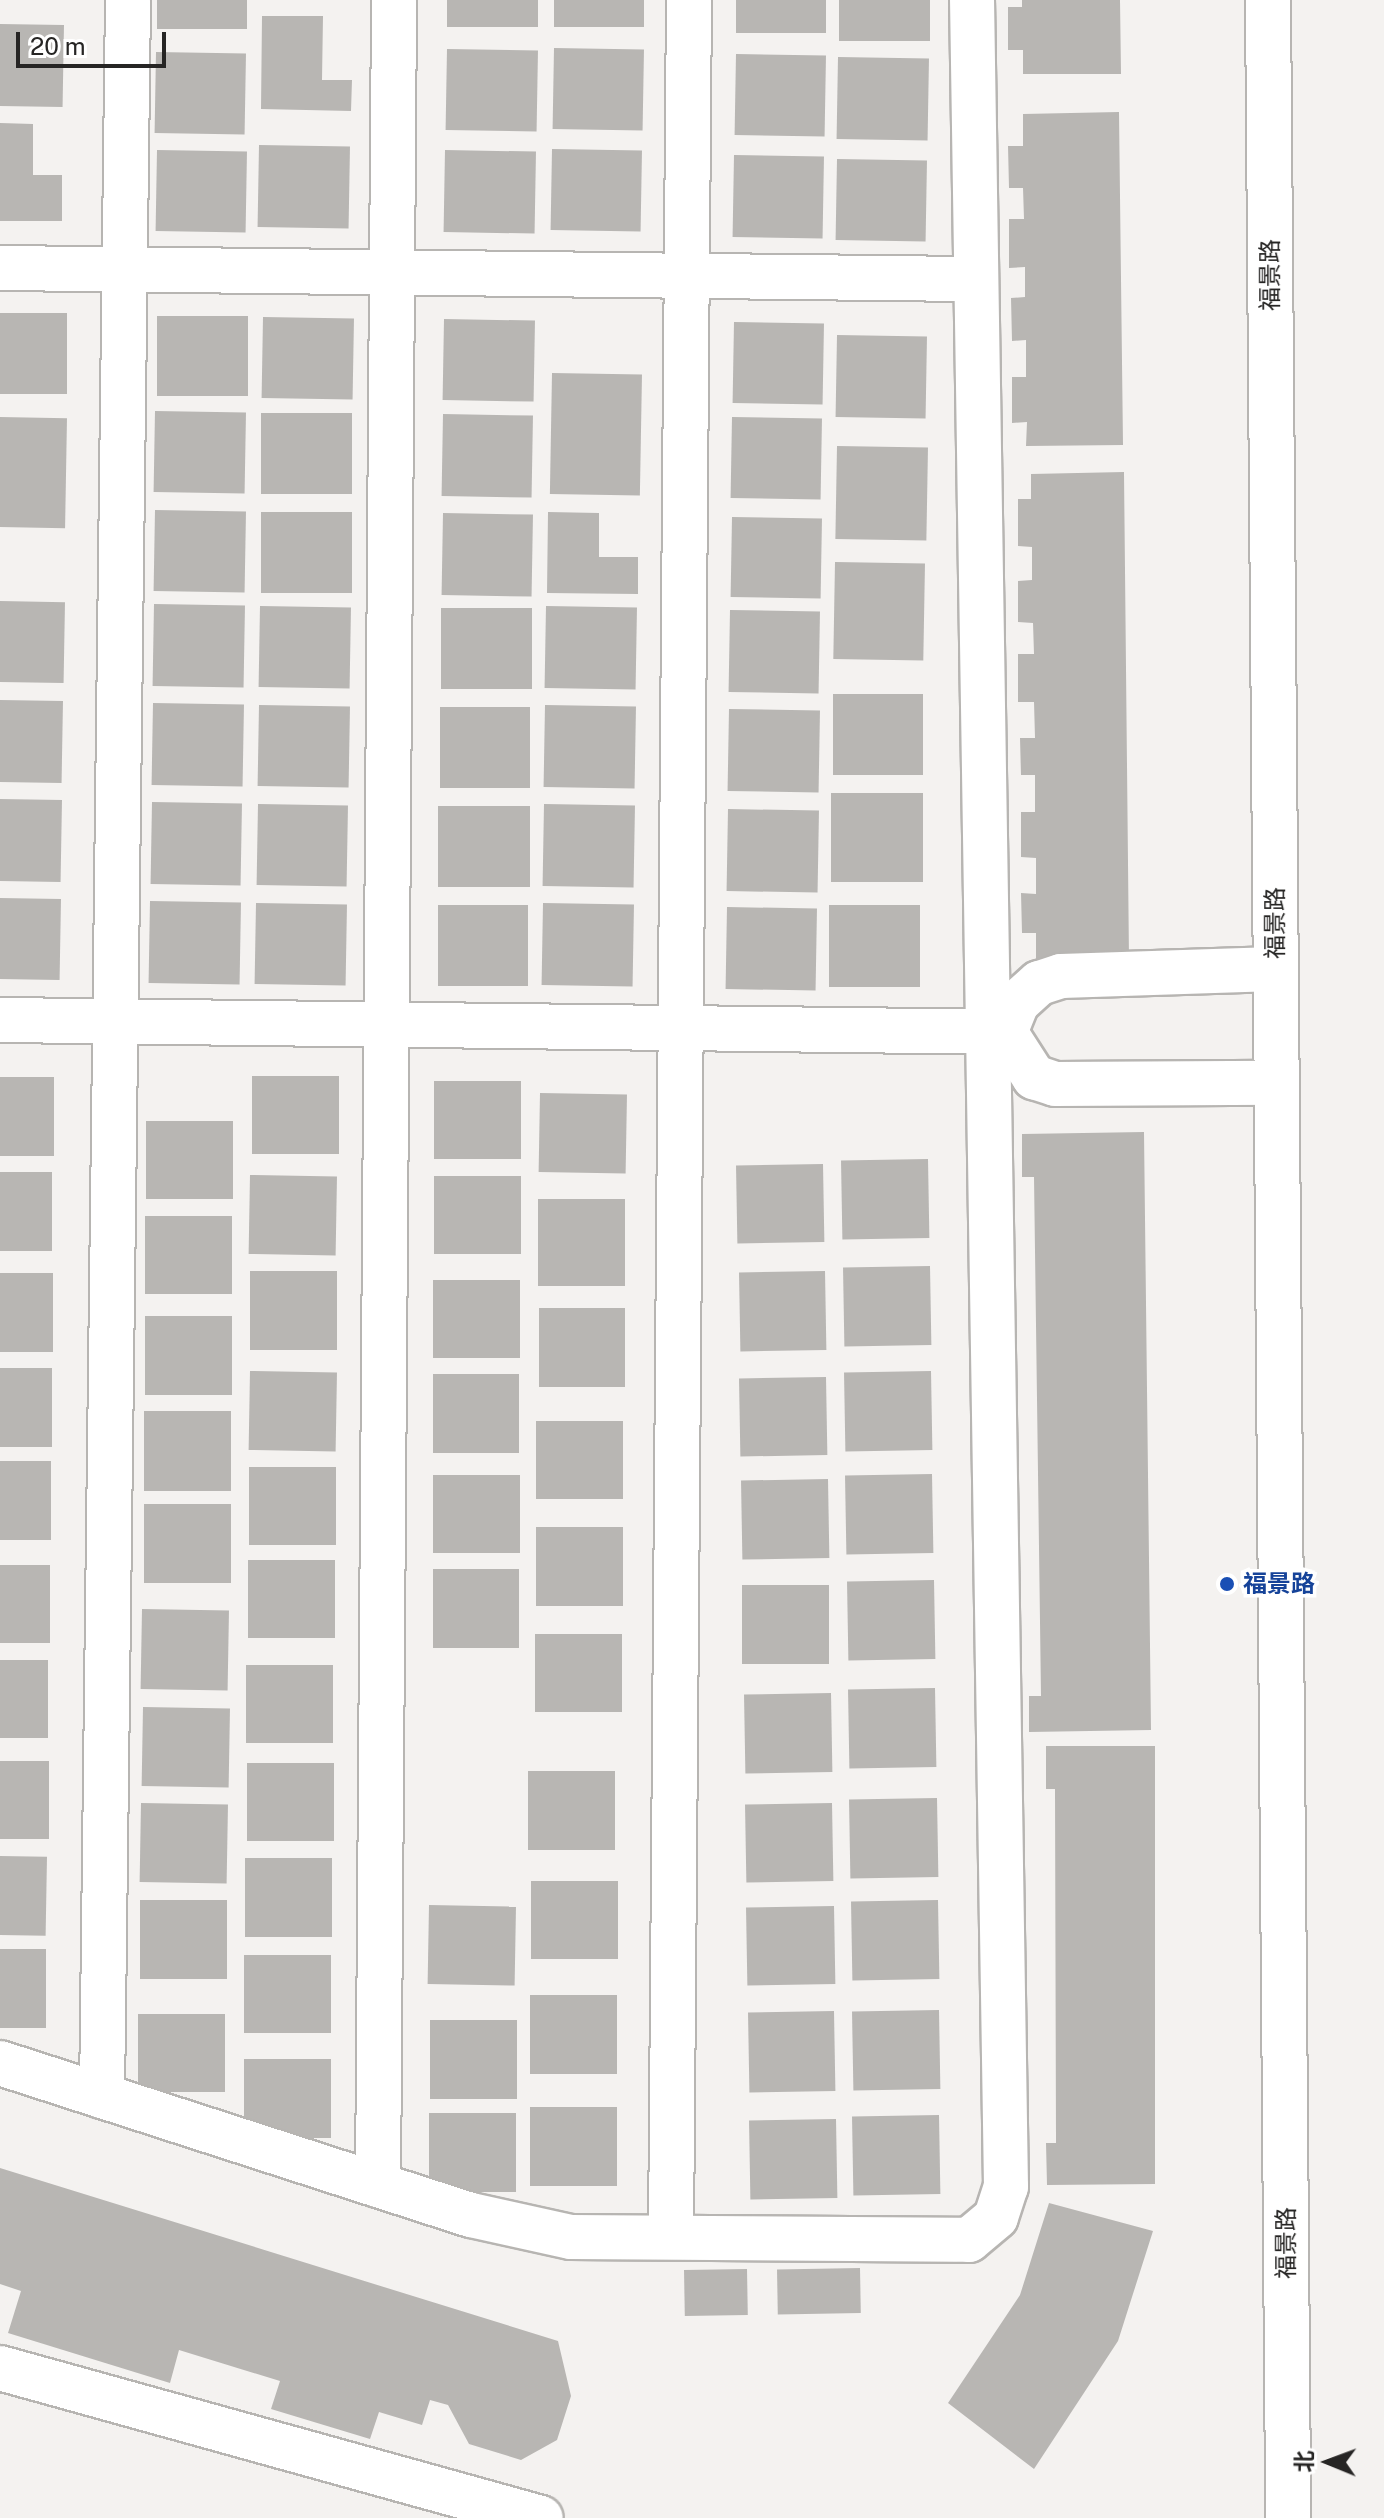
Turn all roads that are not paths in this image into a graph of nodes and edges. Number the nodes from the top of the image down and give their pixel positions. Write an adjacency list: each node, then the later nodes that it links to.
1 (128, 0): 7 (main road)
2 (394, 0): 8 (main road)
3 (689, 0): 9 (main road)
4 (972, 0): 10 (main road)
5 (1268, 0): 11 (main road, 福景路)
6 (0, 268): 7 (main road)
7 (125, 269): 8 (main road); 13 (main road)
8 (392, 272): 9 (main road); 14 (main road)
9 (686, 276): 10 (main road); 15 (main road)
10 (976, 279): 16 (main road)
11 (1275, 969): 16 (main road); 17 (main road, 福景路)
12 (0, 1020): 13 (main road)
13 (115, 1022): 14 (main road); 19 (main road)
14 (387, 1025): 15 (main road); 20 (main road)
15 (681, 1029): 16 (main road); 21 (main road)
16 (997, 1032): 17 (main road); 21 (main road)
17 (1276, 1083): 22 (main road, 福景路)
18 (0, 2063): 19 (main road)
19 (102, 2096): 20 (main road)
20 (378, 2185): 21 (main road)
21 (671, 2237)
22 (1287, 2347): 25 (main road); 26 (main road, 福景路)
23 (0, 2368): 24 (main road)
24 (541, 2518)
25 (1257, 2518)
26 (1288, 2518)

